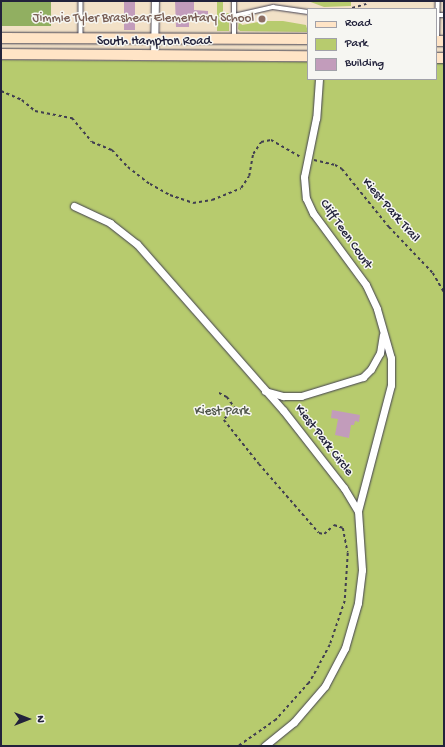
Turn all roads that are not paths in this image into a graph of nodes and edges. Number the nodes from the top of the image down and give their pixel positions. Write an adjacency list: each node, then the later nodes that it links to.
1 (81, 1): 11 (lane)
2 (155, 1): 13 (street)
3 (234, 1): 8 (lane)
4 (438, 1): 6 (lane)
5 (307, 12): 8 (lane)
6 (437, 15): 7 (lane); 14 (lane)
7 (444, 15)
8 (234, 16): 10 (lane)
9 (1, 38): 11 (main road, South Hampton Road)
10 (234, 38): 12 (main road, South Hampton Road); 13 (main road, South Hampton Road)
11 (81, 39): 13 (main road, South Hampton Road)
12 (307, 39)
13 (156, 40): 16 (street)
14 (439, 41)
15 (1, 54): 16 (main road, South Hampton Road)
16 (154, 56): 17 (main road, South Hampton Road)
17 (307, 56)
18 (319, 80): 20 (street, Cliff Teen Court)
19 (74, 206): 21 (street, Kiest Park Circle)
20 (384, 330): 21 (street, Cliff Teen Court); 22 (street, Cliff Teen Court)
21 (264, 390): 22 (street, Kiest Park Circle)
22 (358, 511): 23 (street, Kiest Park Circle)
23 (264, 746)

